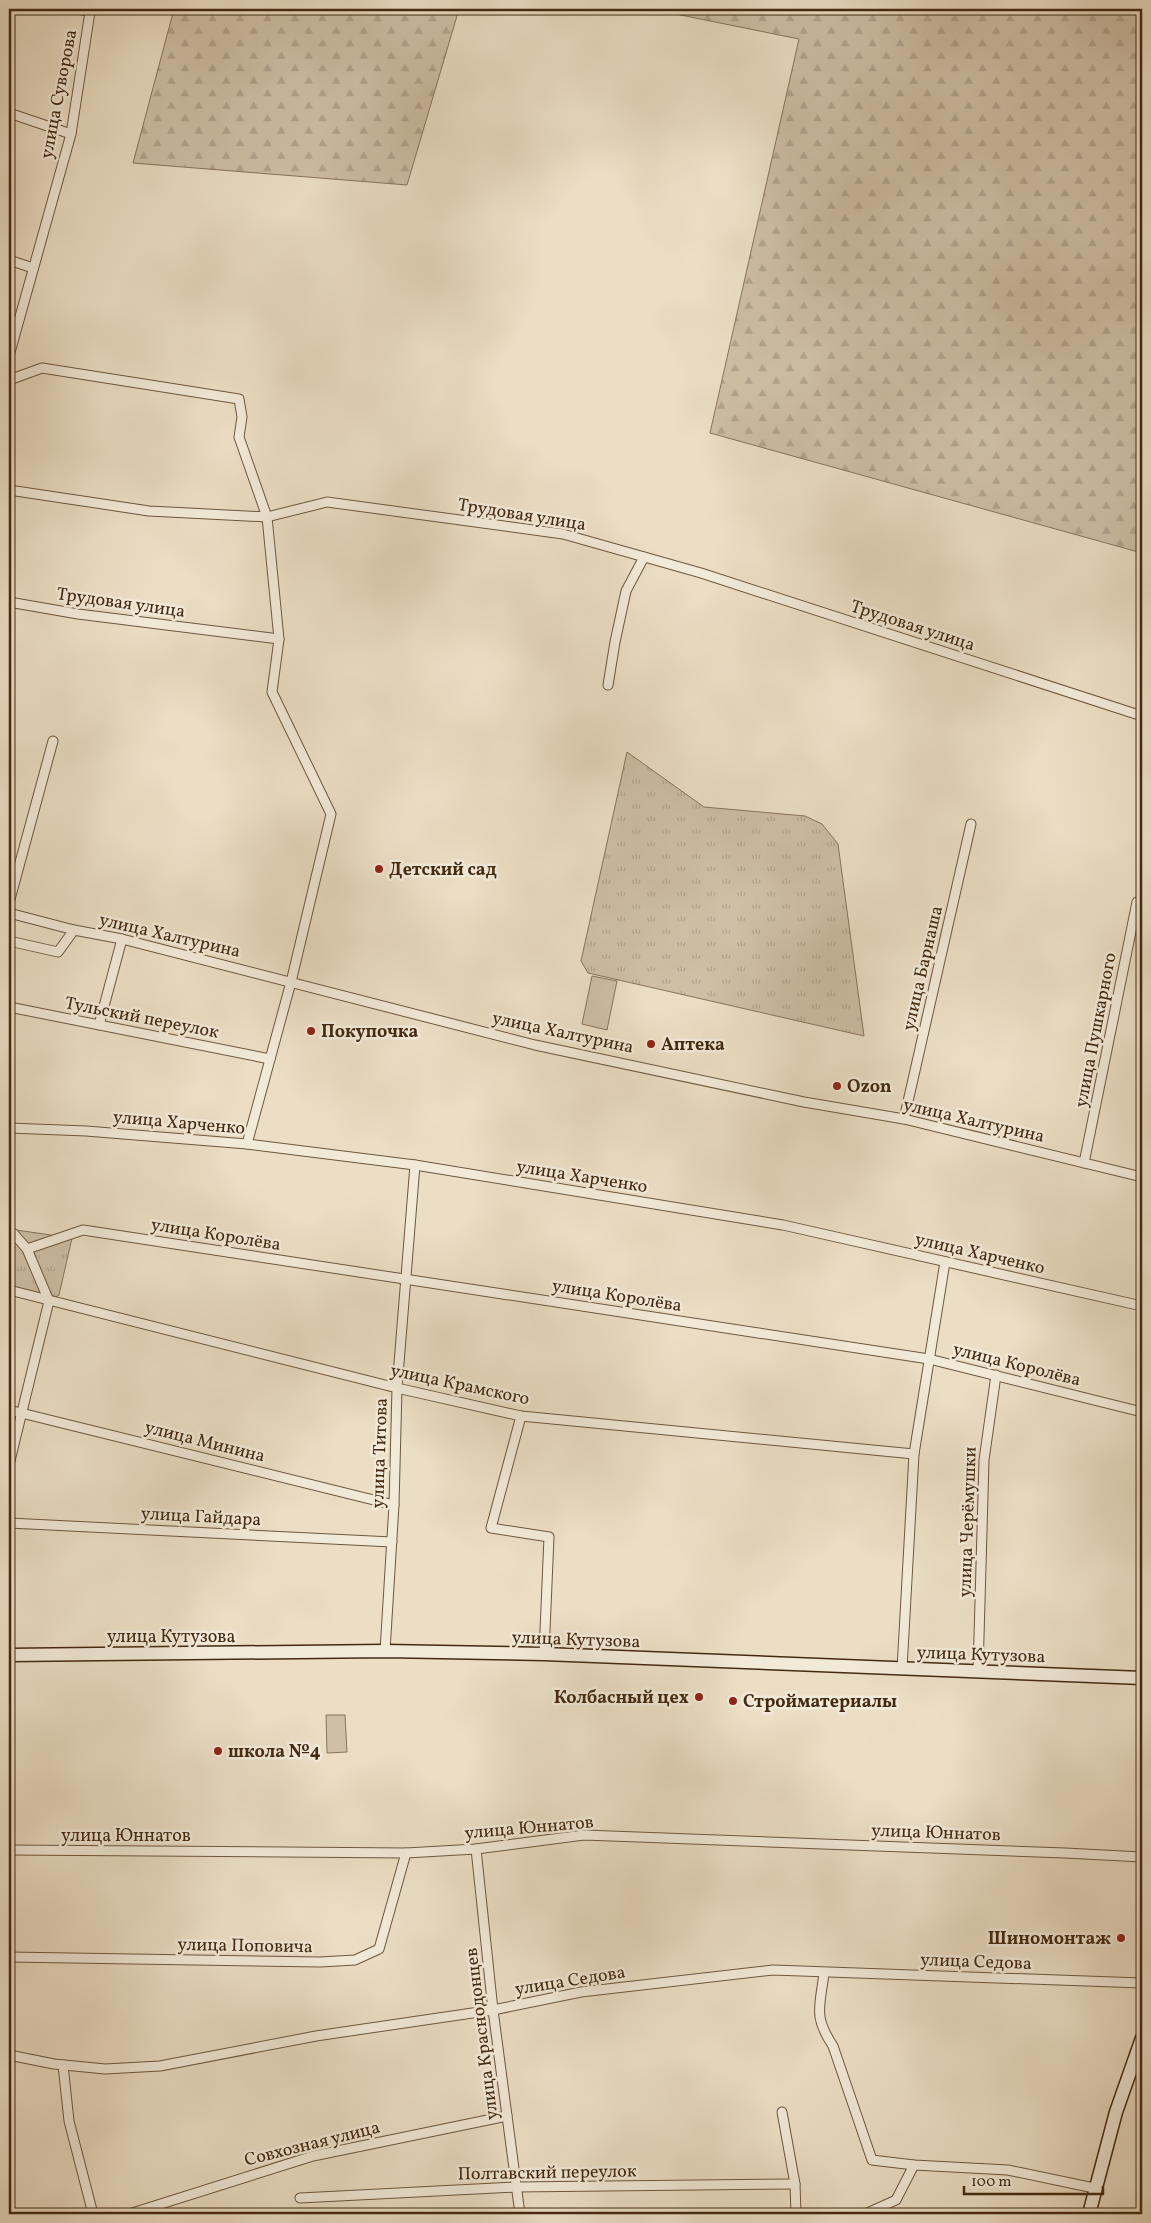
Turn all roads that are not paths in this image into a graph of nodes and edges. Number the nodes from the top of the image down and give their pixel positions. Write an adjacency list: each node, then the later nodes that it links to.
1 (80, 9): 3 (street, улица Суворова)
2 (9, 113): 3 (street)
3 (71, 134): 5 (street, улица Суворова)
4 (9, 260): 5 (street)
5 (33, 268): 6 (street, улица Суворова)
6 (9, 356)
7 (9, 380): 9 (street)
8 (9, 490): 9 (street, Трудовая улица)
9 (267, 517): 10 (street, Трудовая улица); 12 (street)
10 (644, 557): 13 (street); 14 (street, Трудовая улица)
11 (9, 602): 12 (street, Трудовая улица)
12 (279, 639): 23 (street)
13 (608, 685)
14 (1142, 716)
15 (54, 741): 18 (street)
16 (971, 824): 27 (street, улица Барнаша)
17 (1137, 902): 30 (street, улица Пушкарного)
18 (9, 903)
19 (9, 913): 20 (street, улица Халтурина)
20 (74, 930): 21 (street, улица Халтурина); 22 (street)
21 (122, 939): 23 (street, улица Халтурина); 25 (street)
22 (9, 941)
23 (291, 982): 26 (street); 27 (street, улица Халтурина)
24 (9, 1007): 25 (street, Тульский переулок)
25 (99, 1025): 26 (street, Тульский переулок)
26 (270, 1059): 29 (street)
27 (904, 1119): 30 (street, улица Халтурина)
28 (9, 1128): 29 (street, улица Харченко)
29 (247, 1144): 31 (street, улица Харченко)
30 (1084, 1164): 32 (street, улица Халтурина)
31 (415, 1165): 35 (street, улица Харченко); 36 (street, улица Титова)
32 (1142, 1177)
33 (9, 1232): 34 (street)
34 (27, 1249): 36 (street, улица Королёва); 38 (street)
35 (945, 1262): 39 (street, улица Харченко); 40 (street)
36 (407, 1279): 40 (street, улица Королёва); 42 (street, улица Титова)
37 (9, 1290): 38 (street, улица Крамского)
38 (49, 1302): 42 (street, улица Крамского); 45 (street)
39 (1142, 1306)
40 (929, 1359): 41 (street, улица Королёва); 47 (street)
41 (996, 1375): 44 (street, улица Королёва); 56 (street, улица Черёмушки)
42 (398, 1388): 46 (street, улица Крамского); 49 (street, улица Титова)
43 (9, 1410): 45 (street, улица Минина)
44 (1142, 1412)
45 (22, 1413): 48 (street); 49 (street, улица Минина)
46 (521, 1416): 47 (street, улица Крамского); 53 (street)
47 (914, 1454): 55 (street)
48 (9, 1465)
49 (394, 1505): 51 (street, улица Титова)
50 (9, 1523): 51 (street, улица Гайдара)
51 (392, 1542): 52 (street, улица Титова)
52 (385, 1651): 53 (main road, улица Кутузова); 54 (main road, улица Кутузова)
53 (544, 1654): 55 (main road, улица Кутузова)
54 (9, 1655)
55 (902, 1669): 56 (main road, улица Кутузова)
56 (978, 1672): 57 (main road, улица Кутузова)
57 (1142, 1678)
58 (476, 1849): 60 (street, улица Юннатов); 61 (street, улица Юннатов); 65 (street, улица Краснодонцев)
59 (9, 1850): 60 (street, улица Юннатов)
60 (406, 1853): 62 (street, улица Поповича)
61 (1142, 1857)
62 (9, 1957)
63 (824, 1973): 64 (street, улица Седова); 65 (street, улица Седова); 71 (street)
64 (1142, 1983)
65 (493, 2010): 68 (street, улица Седова); 70 (street, улица Краснодонцев)
66 (1142, 2038): 74 (main road)
67 (9, 2055): 68 (street, улица Седова)
68 (63, 2065): 76 (street)
69 (782, 2112): 72 (street)
70 (507, 2116): 73 (street, улица Краснодонцев); 77 (street, Совхозная улица)
71 (914, 2165): 74 (street); 80 (street)
72 (795, 2184): 73 (street, Полтавский переулок); 79 (street)
73 (516, 2186): 75 (street, Полтавский переулок); 78 (street, улица Краснодонцев)
74 (1094, 2188): 81 (main road)
75 (300, 2198)
76 (93, 2214)
77 (129, 2214)
78 (520, 2214)
79 (796, 2214)
80 (866, 2214)
81 (1088, 2214)

